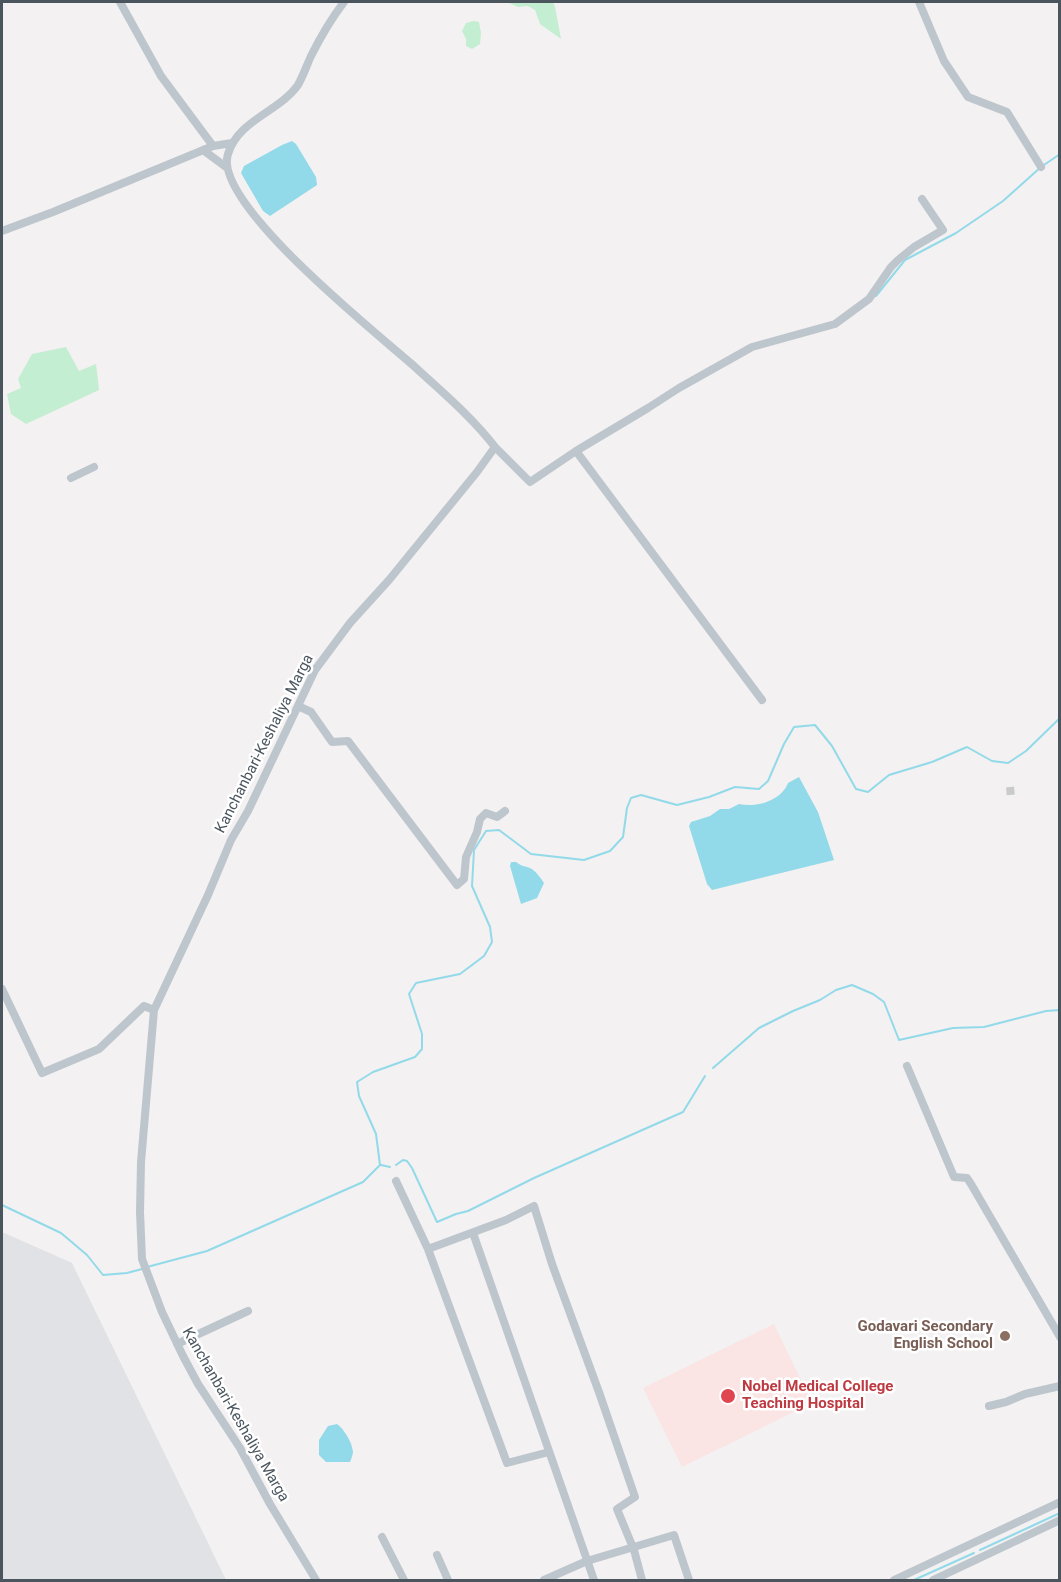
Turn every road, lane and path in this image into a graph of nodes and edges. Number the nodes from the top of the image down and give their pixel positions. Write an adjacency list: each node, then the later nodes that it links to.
1 (120, 2): 5 (street)
2 (344, 2): 4 (street)
3 (919, 2): 8 (street)
4 (232, 143): 5 (street); 7 (street)
5 (213, 146): 6 (street)
6 (203, 150): 7 (street); 10 (street)
7 (226, 167): 11 (street)
8 (1041, 167)
9 (922, 199): 12 (street)
10 (2, 231)
11 (495, 447): 12 (street); 16 (street, Kanchanbari-Keshaliya Marga)
12 (576, 451): 15 (street)
13 (94, 468): 14 (street)
14 (71, 478)
15 (762, 700)
16 (298, 706): 17 (street); 19 (street, Kanchanbari-Keshaliya Marga)
17 (505, 811)
18 (2, 989): 19 (street)
19 (154, 1010): 26 (street, Kanchanbari-Keshaliya Marga)
20 (907, 1066): 25 (street)
21 (396, 1181): 23 (street)
22 (473, 1233): 23 (street); 29 (street); 34 (street)
23 (428, 1249): 29 (street)
24 (248, 1311): 26 (street)
25 (1059, 1337)
26 (177, 1344): 39 (street, Kanchanbari-Keshaliya Marga)
27 (1059, 1386): 28 (street)
28 (989, 1406)
29 (549, 1452): 37 (street)
30 (1059, 1502): 33 (street)
31 (1059, 1520): 36 (street)
32 (382, 1537): 40 (street)
33 (973, 1544): 36 (street); 46 (street)
34 (633, 1548): 37 (street); 44 (street); 45 (street)
35 (436, 1555): 41 (street)
36 (980, 1558): 38 (street)
37 (587, 1561): 42 (street); 43 (street)
38 (949, 1577): 47 (street)
39 (316, 1581)
40 (404, 1581)
41 (448, 1581)
42 (544, 1581)
43 (594, 1581)
44 (642, 1581)
45 (689, 1581)
46 (894, 1581)
47 (933, 1581)

